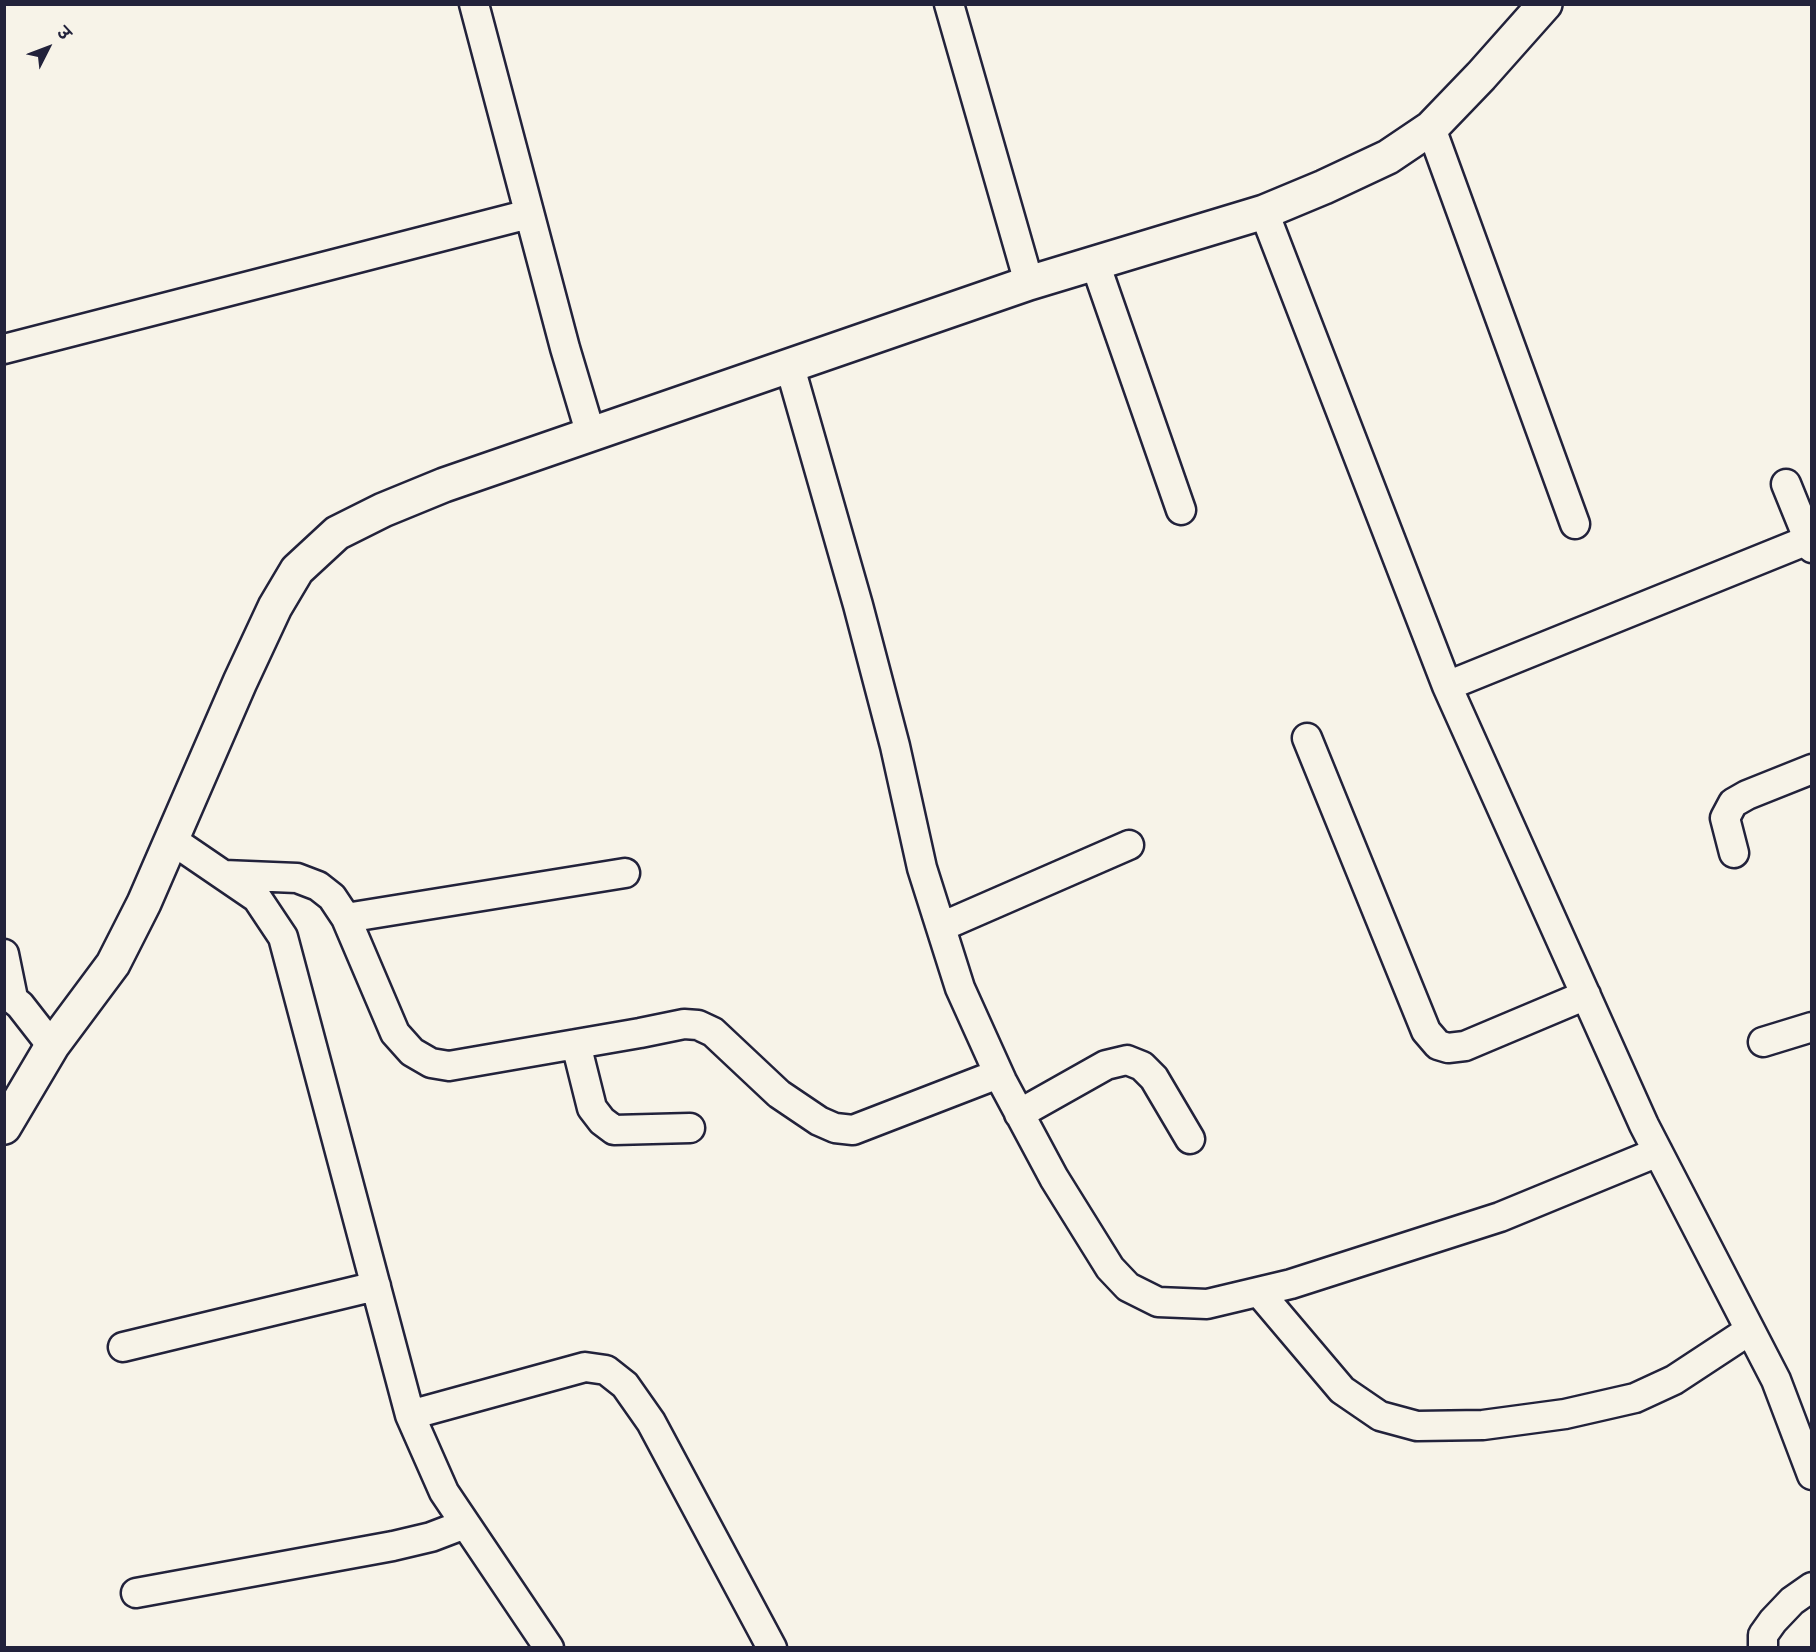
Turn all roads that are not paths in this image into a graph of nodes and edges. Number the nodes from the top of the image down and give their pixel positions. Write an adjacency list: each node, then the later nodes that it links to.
1 (474, 4): 6 (street)
2 (949, 4): 8 (street)
3 (1545, 4): 4 (street)
4 (1431, 128): 5 (street); 14 (street)
5 (1264, 212): 7 (street); 16 (street)
6 (529, 214): 9 (street); 11 (street)
7 (1095, 263): 8 (street); 13 (street)
8 (1029, 283): 10 (street)
9 (4, 349)
10 (790, 366): 11 (street); 25 (street)
11 (591, 435): 19 (street)
12 (1786, 484): 15 (street)
13 (1181, 510)
14 (1575, 524)
15 (1810, 544): 16 (street)
16 (1447, 686): 28 (street)
17 (1307, 738): 28 (street)
18 (1812, 769): 21 (street)
19 (172, 840): 23 (street); 32 (street)
20 (1129, 845): 25 (street)
21 (1734, 853)
22 (625, 873): 24 (street)
23 (224, 875): 24 (street); 39 (street)
24 (346, 918): 31 (street)
25 (941, 927): 33 (street)
26 (4, 954): 27 (street)
27 (9, 995): 32 (street)
28 (1586, 995): 38 (street)
29 (1812, 1027): 30 (street)
30 (1763, 1042)
31 (576, 1044): 33 (street); 36 (street)
32 (52, 1046): 35 (street)
33 (998, 1074): 34 (street)
34 (1019, 1114): 37 (street); 40 (street)
35 (4, 1127)
36 (690, 1128)
37 (1190, 1139)
38 (1658, 1152): 40 (street); 41 (street)
39 (376, 1287): 42 (street); 43 (street)
40 (1258, 1292): 41 (street)
41 (1750, 1330): 44 (street)
42 (123, 1347)
43 (410, 1415): 45 (street); 49 (street)
44 (1812, 1474)
45 (465, 1524): 47 (street); 48 (street)
46 (1812, 1587): 50 (street)
47 (136, 1593)
48 (549, 1647)
49 (772, 1647)
50 (1763, 1647)

